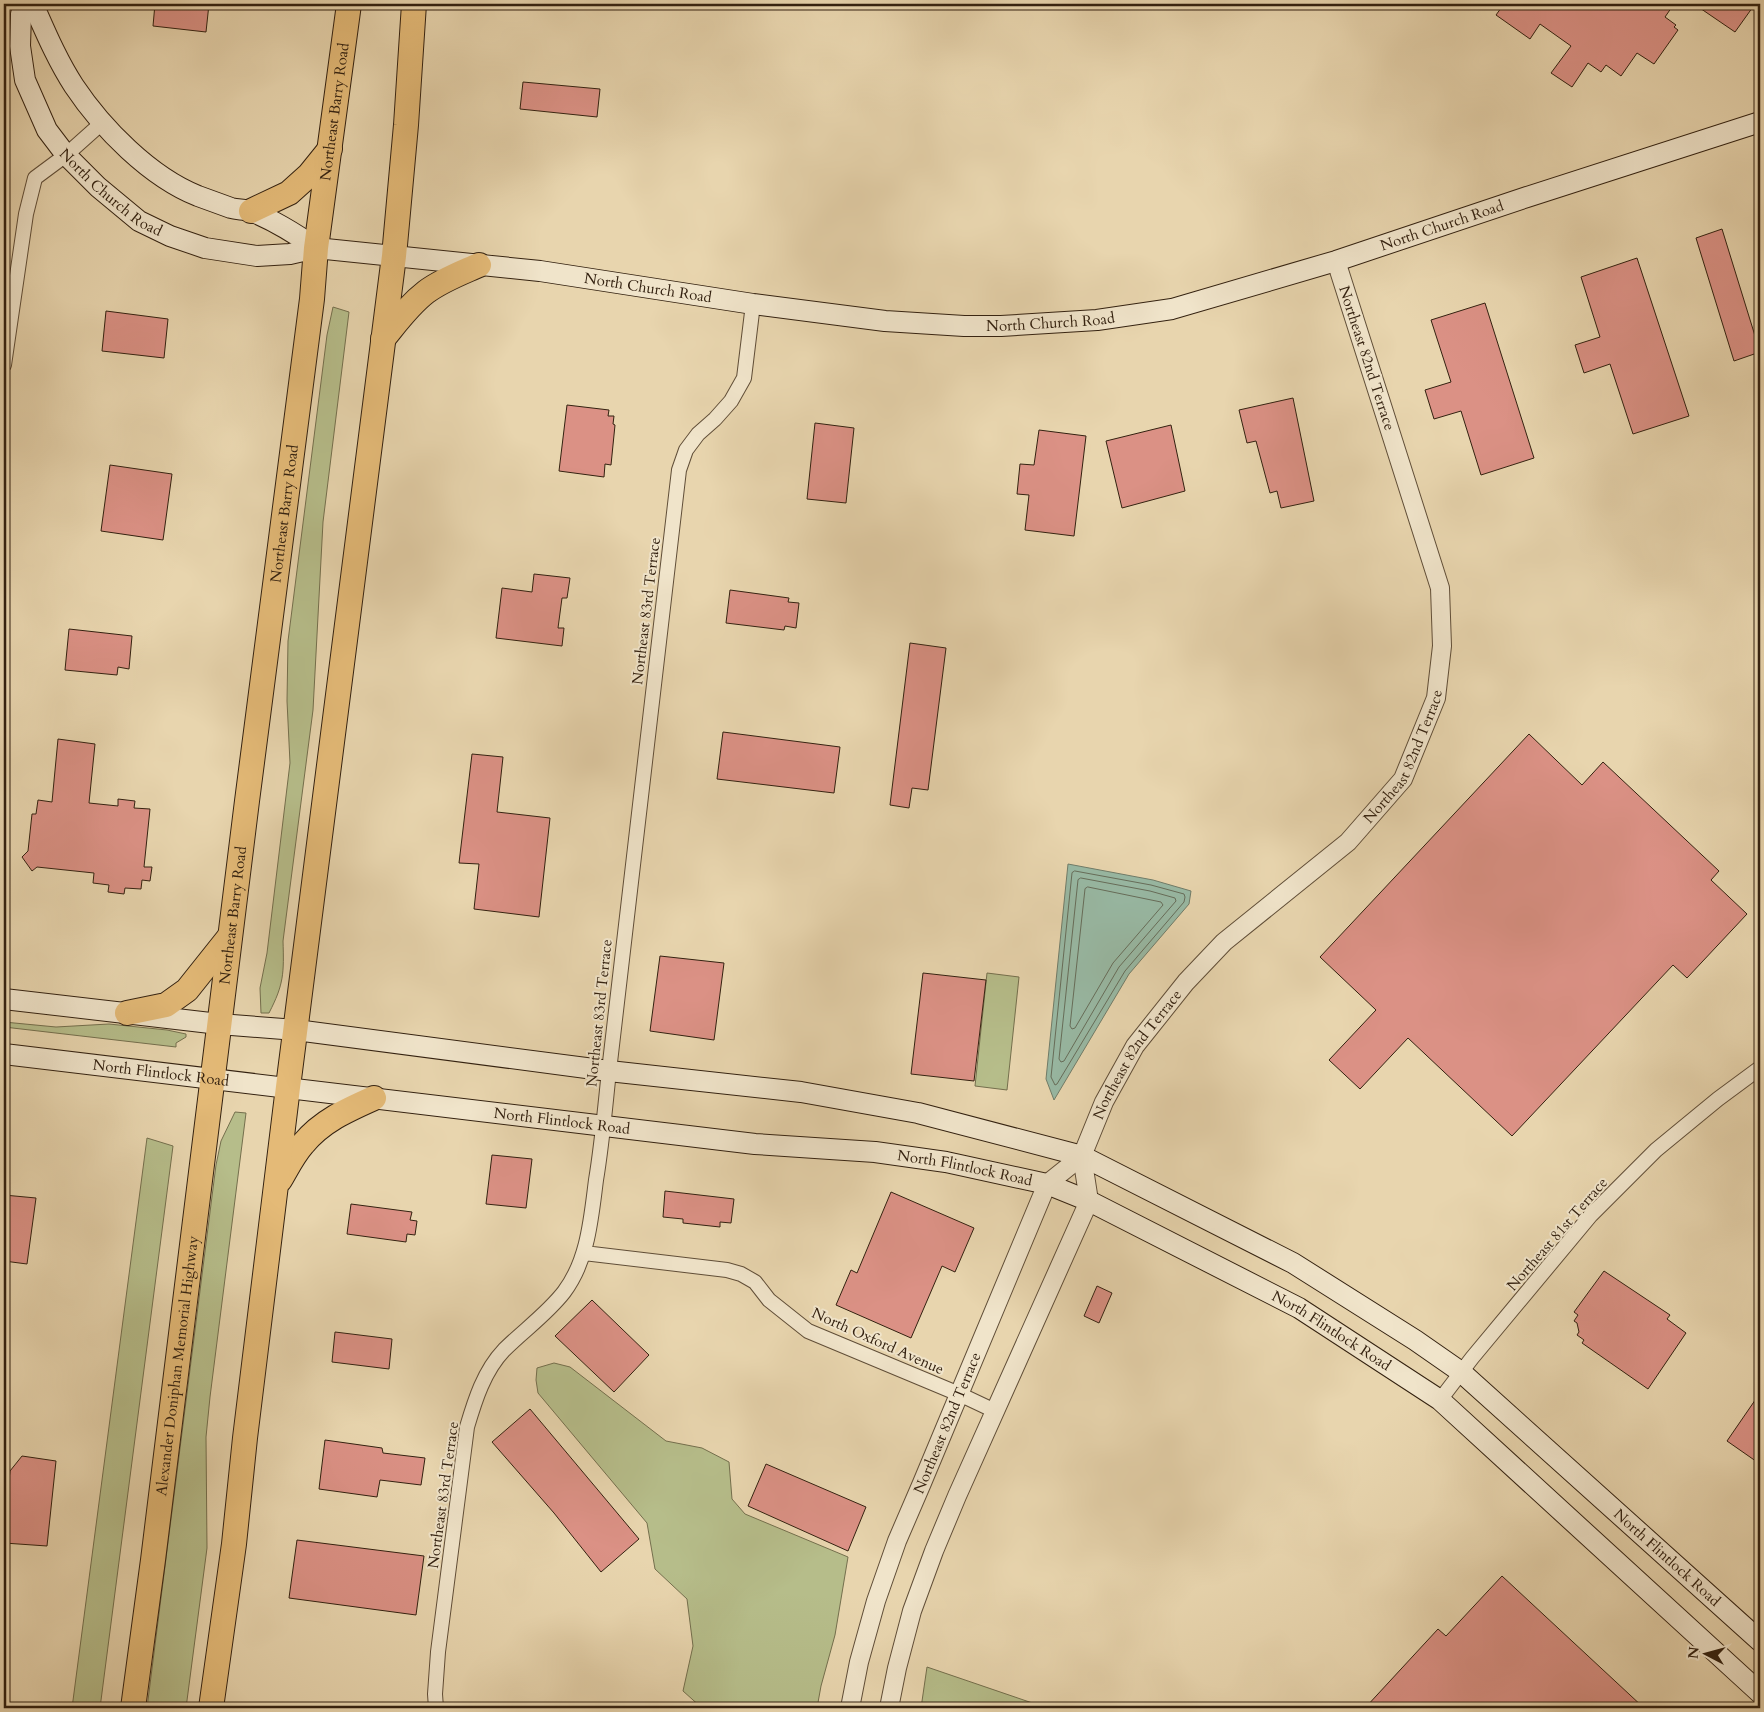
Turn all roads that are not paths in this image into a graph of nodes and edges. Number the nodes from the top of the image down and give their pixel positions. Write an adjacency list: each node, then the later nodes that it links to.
1 (25, 4): 8 (main road, North Church Road)
2 (33, 4): 5 (main road)
3 (349, 4): 7 (highway, Northeast Barry Road)
4 (414, 4): 11 (highway)
5 (103, 122): 8 (street); 9 (main road)
6 (1760, 122): 12 (main road, North Church Road)
7 (330, 149): 9 (highway); 10 (highway, Northeast Barry Road)
8 (66, 155): 10 (main road, North Church Road); 16 (street)
9 (251, 211): 10 (main road)
10 (316, 248): 11 (main road, North Church Road); 17 (highway, Northeast Barry Road)
11 (394, 256): 13 (main road, North Church Road); 15 (highway)
12 (1336, 261): 14 (main road, North Church Road); 29 (street, Northeast 82nd Terrace)
13 (479, 265): 14 (main road, North Church Road); 15 (highway)
14 (753, 304): 24 (street, Northeast 83rd Terrace)
15 (383, 339): 21 (highway)
16 (4, 365)
17 (230, 936): 19 (highway); 20 (highway, Northeast Barry Road)
18 (4, 1000): 19 (main road, North Flintlock Road)
19 (127, 1013): 20 (main road, North Flintlock Road)
20 (220, 1024): 21 (main road, North Flintlock Road); 25 (highway, Alexander Doniphan Memorial Highway)
21 (296, 1030): 24 (main road, North Flintlock Road); 26 (highway)
22 (4, 1054): 25 (main road, North Flintlock Road)
23 (1760, 1068): 34 (street, Northeast 81st Terrace)
24 (608, 1071): 28 (street, Northeast 83rd Terrace); 29 (main road, North Flintlock Road)
25 (212, 1079): 26 (main road, North Flintlock Road); 40 (highway, Alexander Doniphan Memorial Highway)
26 (288, 1087): 27 (main road, North Flintlock Road); 31 (highway)
27 (374, 1098): 28 (main road, North Flintlock Road); 31 (highway)
28 (604, 1126): 30 (main road, North Flintlock Road); 33 (street, Northeast 83rd Terrace)
29 (1082, 1156): 30 (street, Northeast 82nd Terrace); 32 (street); 34 (main road, North Flintlock Road)
30 (1046, 1184): 32 (main road, North Flintlock Road); 35 (street, Northeast 82nd Terrace)
31 (276, 1185): 41 (highway)
32 (1089, 1200): 36 (main road, North Flintlock Road); 37 (street)
33 (584, 1253): 35 (street, North Oxford Avenue); 42 (street, Northeast 83rd Terrace)
34 (1461, 1372): 36 (street, Northeast 81st Terrace); 38 (main road, North Flintlock Road)
35 (959, 1394): 37 (street, North Oxford Avenue); 43 (street, Northeast 82nd Terrace)
36 (1440, 1400): 39 (main road, North Flintlock Road)
37 (995, 1412): 44 (street)
38 (1760, 1641)
39 (1760, 1693)
40 (133, 1708)
41 (211, 1708)
42 (436, 1708)
43 (850, 1708)
44 (889, 1708)

